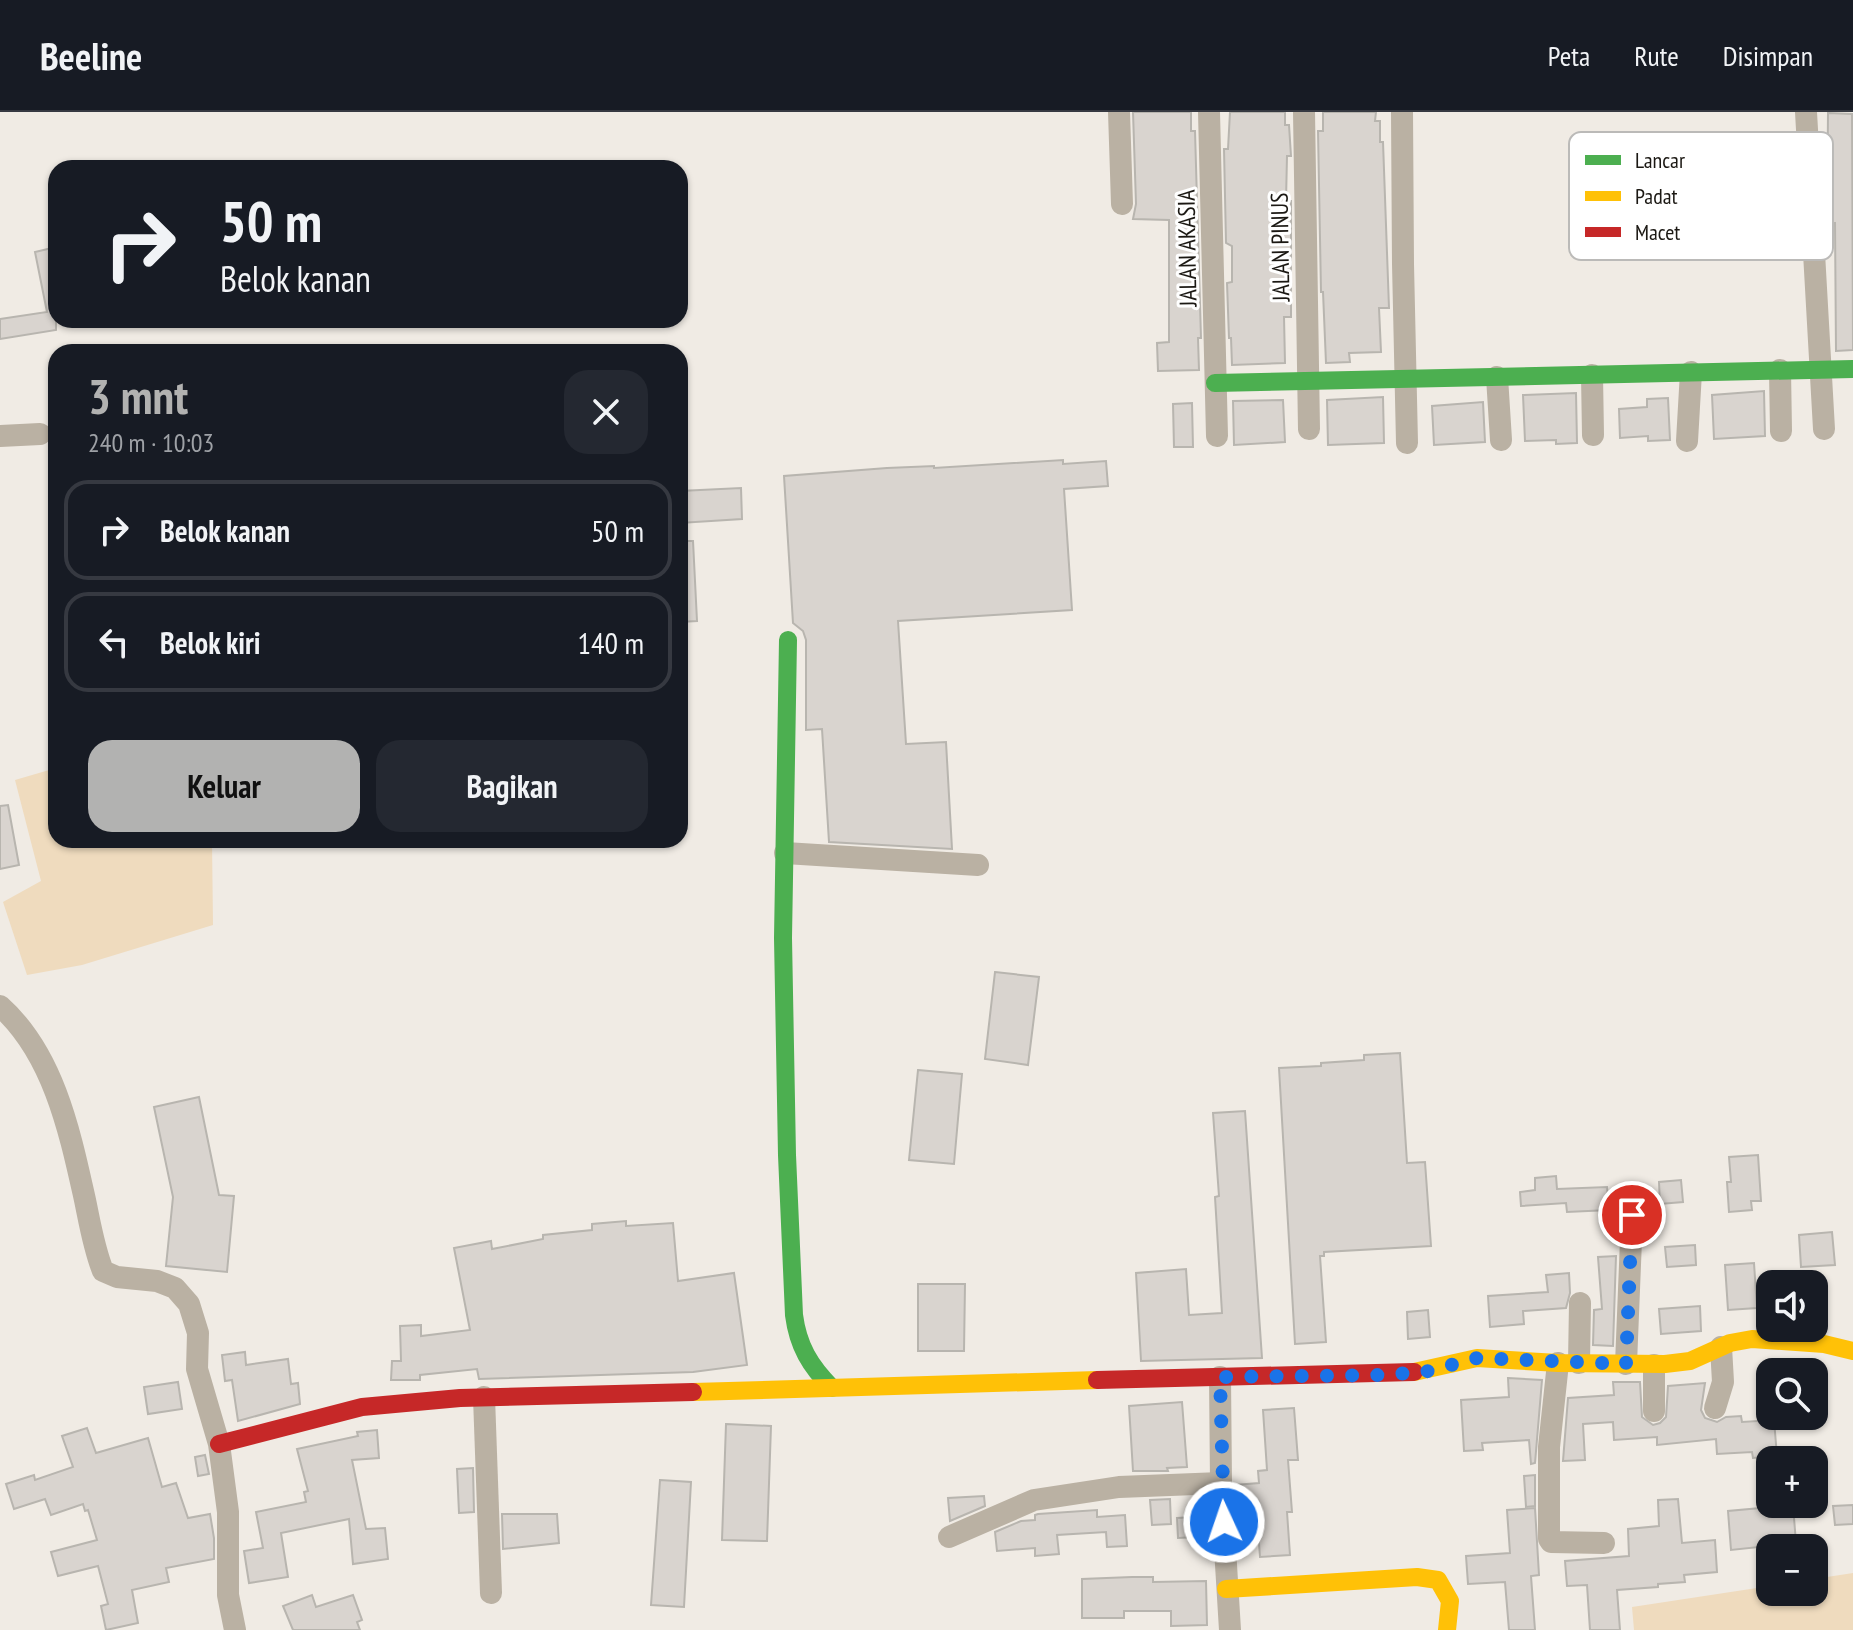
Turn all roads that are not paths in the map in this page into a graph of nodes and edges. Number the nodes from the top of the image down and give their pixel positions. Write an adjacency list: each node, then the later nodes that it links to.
1 (1119, 112): 7 (street)
2 (1209, 112): 17 (street, JALAN AKASIA)
3 (1304, 112): 16 (street, JALAN PINUS)
4 (1402, 112): 15 (street)
5 (1806, 112): 6 (street)
6 (1807, 132)
7 (1122, 204)
8 (1814, 260): 11 (street)
9 (1853, 369): 11 (street)
10 (1780, 370): 11 (street); 12 (street); 20 (street)
11 (1820, 370): 19 (street)
12 (1691, 372): 13 (street); 26 (street)
13 (1592, 375): 14 (street); 22 (street)
14 (1497, 377): 15 (street); 25 (street)
15 (1405, 379): 16 (street); 27 (street)
16 (1307, 381): 17 (street); 18 (street, JALAN PINUS)
17 (1215, 383): 24 (street, JALAN AKASIA)
18 (1309, 429)
19 (1824, 429)
20 (1781, 431)
21 (40, 434): 23 (street)
22 (1593, 435)
23 (0, 436)
24 (1217, 436)
25 (1501, 440)
26 (1687, 441)
27 (1407, 443)
28 (788, 640): 29 (street)
29 (785, 853): 30 (street); 40 (street)
30 (978, 865)
31 (0, 1006): 44 (street)
32 (1632, 1215): 37 (street)
33 (1580, 1303): 36 (street)
34 (1721, 1347): 35 (street); 38 (street); 42 (street)
35 (1853, 1351)
36 (1568, 1363): 37 (street); 39 (street); 47 (street)
37 (1626, 1364): 38 (street)
38 (1654, 1365): 43 (street)
39 (1220, 1377): 40 (street); 45 (street)
40 (832, 1388): 41 (street)
41 (484, 1397): 44 (street); 49 (street)
42 (1715, 1408)
43 (1654, 1411)
44 (219, 1444): 50 (street)
45 (1221, 1483): 46 (street); 48 (street)
46 (949, 1537)
47 (1604, 1543)
48 (1226, 1589): 51 (street); 52 (street)
49 (491, 1593)
50 (235, 1630)
51 (1230, 1630)
52 (1447, 1630)

